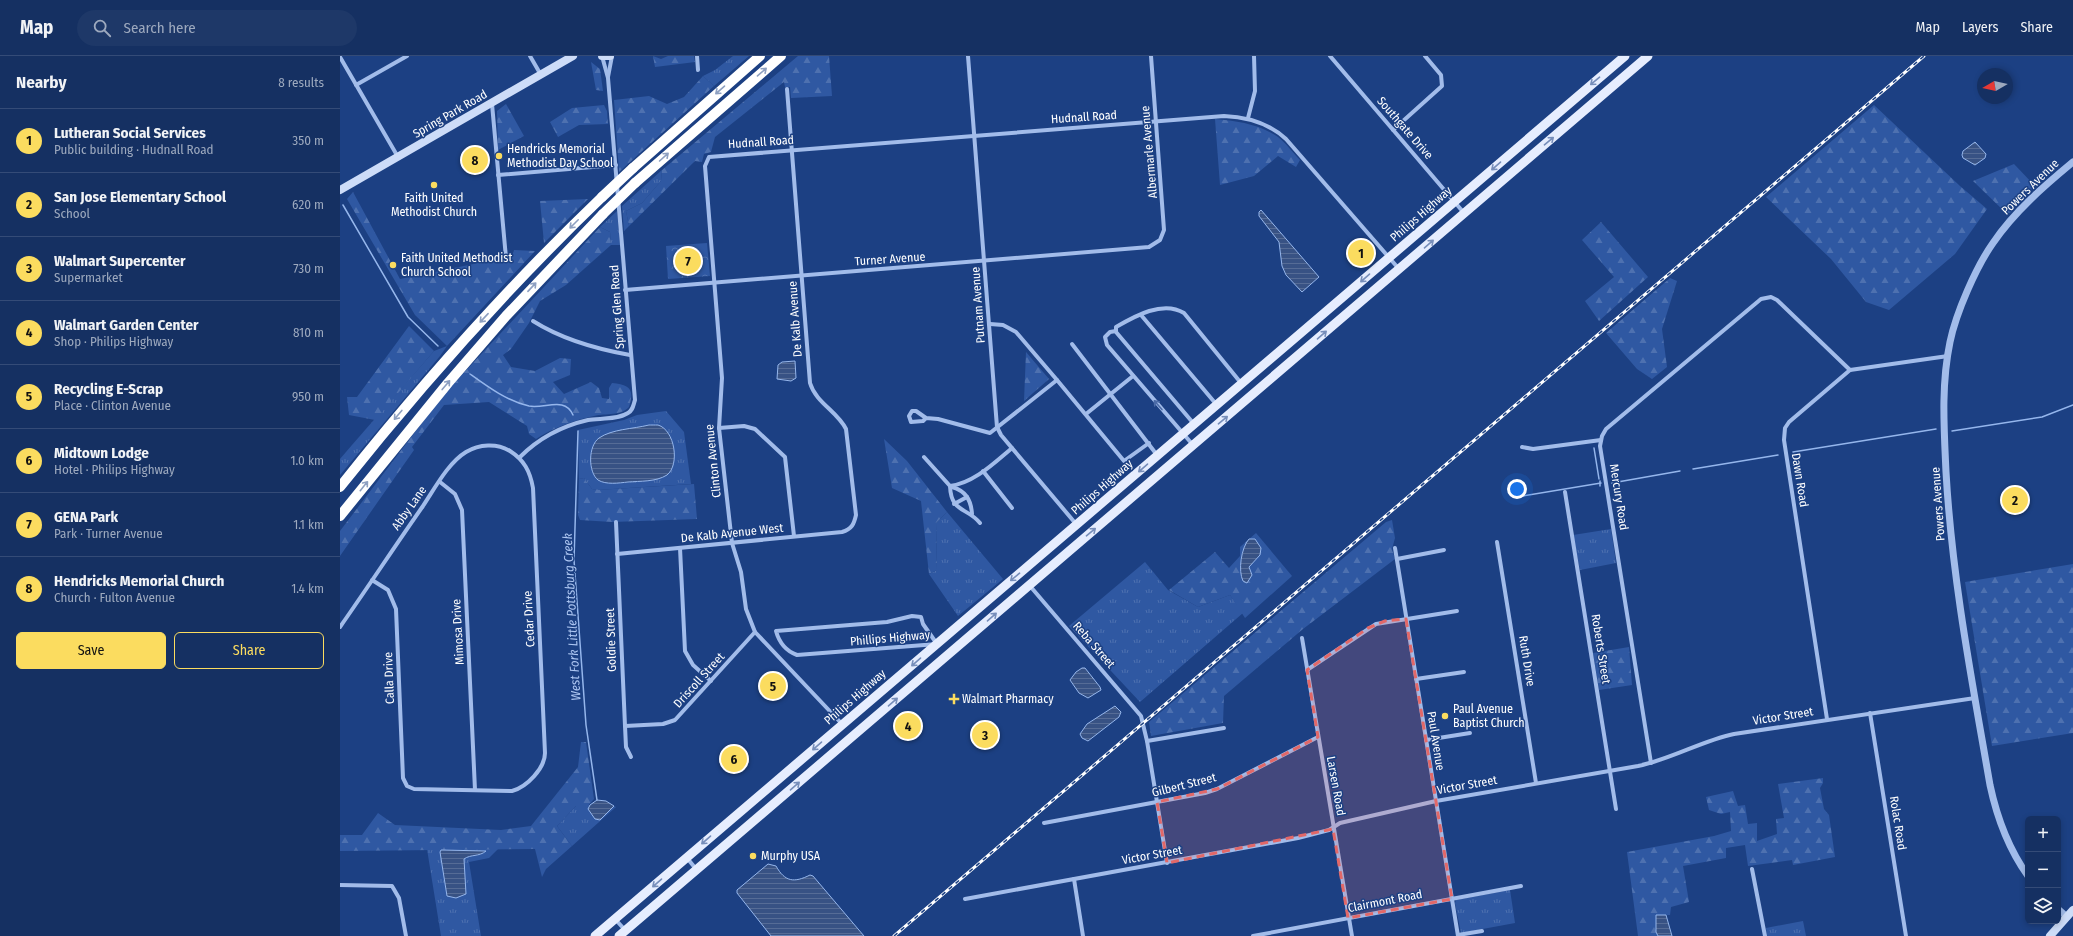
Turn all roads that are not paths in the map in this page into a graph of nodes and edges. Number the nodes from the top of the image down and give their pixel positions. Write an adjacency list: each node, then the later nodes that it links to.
1 (407, 56): 20 (street)
2 (530, 56): 18 (street)
3 (602, 56): 4 (main road); 19 (street, Spring Glen Road)
4 (611, 56): 19 (street, Spring Glen Road)
5 (697, 56): 17 (street)
6 (760, 56): 74 (highway, one-way to 74, bridge)
7 (781, 56): 80 (highway, one-way to 7, bridge)
8 (968, 56): 26 (street, Putnam Avenue)
9 (1151, 56): 24 (street, Albermarle Avenue)
10 (1254, 56): 23 (street)
11 (1330, 56): 25 (street, Southgate Drive)
12 (1425, 56): 25 (street)
13 (1625, 56): 34 (main road, Philips Highway, one-way to 34)
14 (1648, 56): 35 (main road, one-way to 14)
15 (340, 57): 20 (street)
16 (573, 57): 18 (main road, Spring Park Road)
17 (698, 70)
18 (542, 75): 22 (main road, Spring Park Road)
19 (608, 78): 31 (street, Spring Glen Road)
20 (356, 85): 28 (street)
21 (787, 89): 27 (street, De Kalb Avenue)
22 (492, 104): 28 (main road, Spring Park Road); 32 (street)
23 (1248, 118): 24 (street, Hudnall Road); 38 (street, Hudnall Road)
24 (1156, 121): 26 (street, Hudnall Road); 36 (street, Albermarle Avenue)
25 (1393, 130): 34 (street, Southgate Drive)
26 (975, 136): 27 (street, Hudnall Road); 39 (street, Putnam Avenue)
27 (792, 150): 29 (street, Hudnall Road); 41 (street, De Kalb Avenue)
28 (398, 157): 33 (main road, Spring Park Road)
29 (707, 159): 42 (street, Clinton Avenue)
30 (2073, 162): 50 (street, Powers Avenue)
31 (616, 165): 32 (street); 43 (street, Spring Glen Road)
32 (498, 175): 37 (street)
33 (340, 190)
34 (1454, 202): 35 (street, Southgate Drive); 38 (main road, Philips Highway)
35 (1464, 213): 40 (main road, one-way to 35)
36 (1156, 244): 39 (street, Turner Avenue)
37 (506, 258)
38 (1389, 258): 40 (street, Hudnall Road); 54 (main road, Philips Highway, one-way to 54)
39 (985, 261): 41 (street, Turner Avenue); 46 (street, Putnam Avenue)
40 (1399, 269): 65 (main road, one-way to 40)
41 (802, 275): 42 (street, Turner Avenue); 84 (street, De Kalb Avenue)
42 (714, 283): 43 (street, Turner Avenue); 61 (street, Clinton Avenue)
43 (626, 290): 49 (street, Spring Glen Road)
44 (1141, 315): 47 (street); 54 (street); 56 (street)
45 (533, 321): 49 (street)
46 (990, 324): 53 (street); 60 (street, Putnam Avenue)
47 (1116, 331): 52 (street); 59 (street)
48 (1072, 344): 55 (street)
49 (630, 355): 69 (street, Spring Glen Road)
50 (1948, 356): 51 (street); 107 (street, Powers Avenue)
51 (1850, 370): 63 (street); 109 (street, Dawn Road)
52 (1133, 376): 55 (street); 62 (street, one-way to 52)
53 (1057, 380): 57 (street); 60 (street)
54 (1241, 384): 56 (main road, Philips Highway)
55 (1111, 393): 57 (street); 64 (street)
56 (1217, 404): 59 (main road, Philips Highway)
57 (1086, 414): 64 (street)
58 (926, 418): 60 (street)
59 (1194, 424): 62 (main road, Philips Highway)
60 (997, 427): 67 (street)
61 (719, 428): 85 (street); 87 (street, Clinton Avenue)
62 (1183, 433): 65 (street); 68 (main road, Philips Highway)
63 (1601, 440): 66 (street); 118 (street, Mercury Road)
64 (1149, 443): 68 (street)
65 (1193, 445): 93 (main road, one-way to 65)
66 (1522, 447)
67 (1012, 448): 71 (street); 83 (street)
68 (1158, 455): 83 (main road, Philips Highway, one-way to 83)
69 (520, 457): 72 (street, Abby Lane); 122 (street, Cedar Drive)
70 (924, 457): 73 (street)
71 (983, 471): 73 (street); 78 (street)
72 (440, 482): 95 (street, Abby Lane); 122 (street, Mimosa Drive)
73 (950, 486): 76 (street); 77 (street)
74 (340, 487)
75 (1565, 492): 119 (street, Roberts Street)
76 (968, 497): 77 (street); 79 (street)
77 (954, 504): 79 (street)
78 (1012, 508)
79 (972, 514): 82 (street)
80 (340, 516)
81 (616, 522): 92 (street, Goldie Street)
82 (980, 523)
83 (1076, 525): 91 (main road, Philips Highway); 93 (main road)
84 (848, 530): 85 (street, De Kalb Avenue West)
85 (794, 536): 87 (street, De Kalb Avenue West)
86 (1497, 542): 120 (street, Ruth Drive)
87 (732, 543): 88 (street, De Kalb Avenue West); 100 (street, Clinton Avenue)
88 (680, 548): 92 (street, De Kalb Avenue West); 106 (street)
89 (1395, 548): 94 (street, Paul Avenue)
90 (1444, 550): 94 (street)
91 (1044, 552): 96 (main road); 102 (main road, Philips Highway, one-way to 102)
92 (617, 554): 111 (street, Goldie Street)
93 (1061, 558): 96 (main road)
94 (1396, 558): 98 (street, Paul Avenue)
95 (372, 580): 99 (street, Abby Lane); 121 (street, Calla Drive)
96 (1030, 585): 116 (street, Reba Street); 131 (main road, one-way to 96)
97 (1457, 611): 98 (street)
98 (1406, 619): 103 (street); 105 (street, Paul Avenue)
99 (340, 627)
100 (755, 632): 106 (street, Driscoll Street); 110 (street, Clinton Avenue)
101 (1302, 638): 103 (street, Larsen Road)
102 (937, 644): 102 (street, Phillips Highway); 110 (main road, Philips Highway, one-way to 110)
103 (1307, 670): 114 (street, Larsen Road)
104 (1464, 672): 105 (street)
105 (1416, 679): 115 (street, Paul Avenue)
106 (711, 681): 111 (street, Driscoll Street)
107 (1975, 698): 108 (street, Victor Street); 132 (street, Powers Avenue)
108 (1870, 713): 109 (street, Victor Street); 152 (street, Rolac Road)
109 (1827, 719): 118 (street, Victor Street)
110 (842, 724): 128 (main road, Philips Highway, one-way to 128)
111 (625, 726): 117 (street, Goldie Street)
112 (1224, 728): 116 (street)
113 (1470, 733): 115 (street)
114 (1318, 738): 124 (street, Gilbert Street); 127 (street, Larsen Road)
115 (1426, 740): 123 (street, Paul Avenue)
116 (1147, 742): 124 (street)
117 (631, 757)
118 (1651, 764): 119 (street, Victor Street)
119 (1610, 770): 120 (street, Victor Street); 125 (street, Roberts Street)
120 (1536, 783): 123 (street, Victor Street)
121 (407, 786): 122 (street, Cedar Drive)
122 (475, 790)
123 (1436, 801): 127 (street, Victor Street); 137 (street, Paul Avenue)
124 (1157, 802): 126 (street, Gilbert Street); 129 (street)
125 (1616, 808)
126 (1044, 823)
127 (1333, 828): 129 (street, Victor Street); 141 (street, Larsen Road)
128 (686, 858): 131 (street); 142 (main road, Philips Highway, one-way to 142)
129 (1167, 863): 133 (street, Victor Street)
130 (1752, 869): 151 (street)
131 (697, 870): 144 (main road)
132 (2025, 871)
133 (1074, 880): 136 (street, Victor Street); 147 (street)
134 (340, 884): 145 (street)
135 (1521, 886): 137 (street, Clairmont Road)
136 (965, 899)
137 (1452, 899): 141 (street, Clairmont Road); 150 (street, Paul Avenue)
138 (2073, 910): 140 (main road)
139 (2061, 912): 140 (street)
140 (2067, 917): 153 (main road)
141 (1348, 918): 148 (street, Clairmont Road); 149 (street, Larsen Road)
142 (614, 919): 144 (street); 146 (main road, Philips Highway)
143 (1482, 931): 150 (street)
144 (622, 933)
145 (406, 936)
146 (594, 936)
147 (1083, 936)
148 (1253, 936)
149 (1352, 936)
150 (1458, 936)
151 (1765, 936)
152 (1906, 936)
153 (2050, 936)

